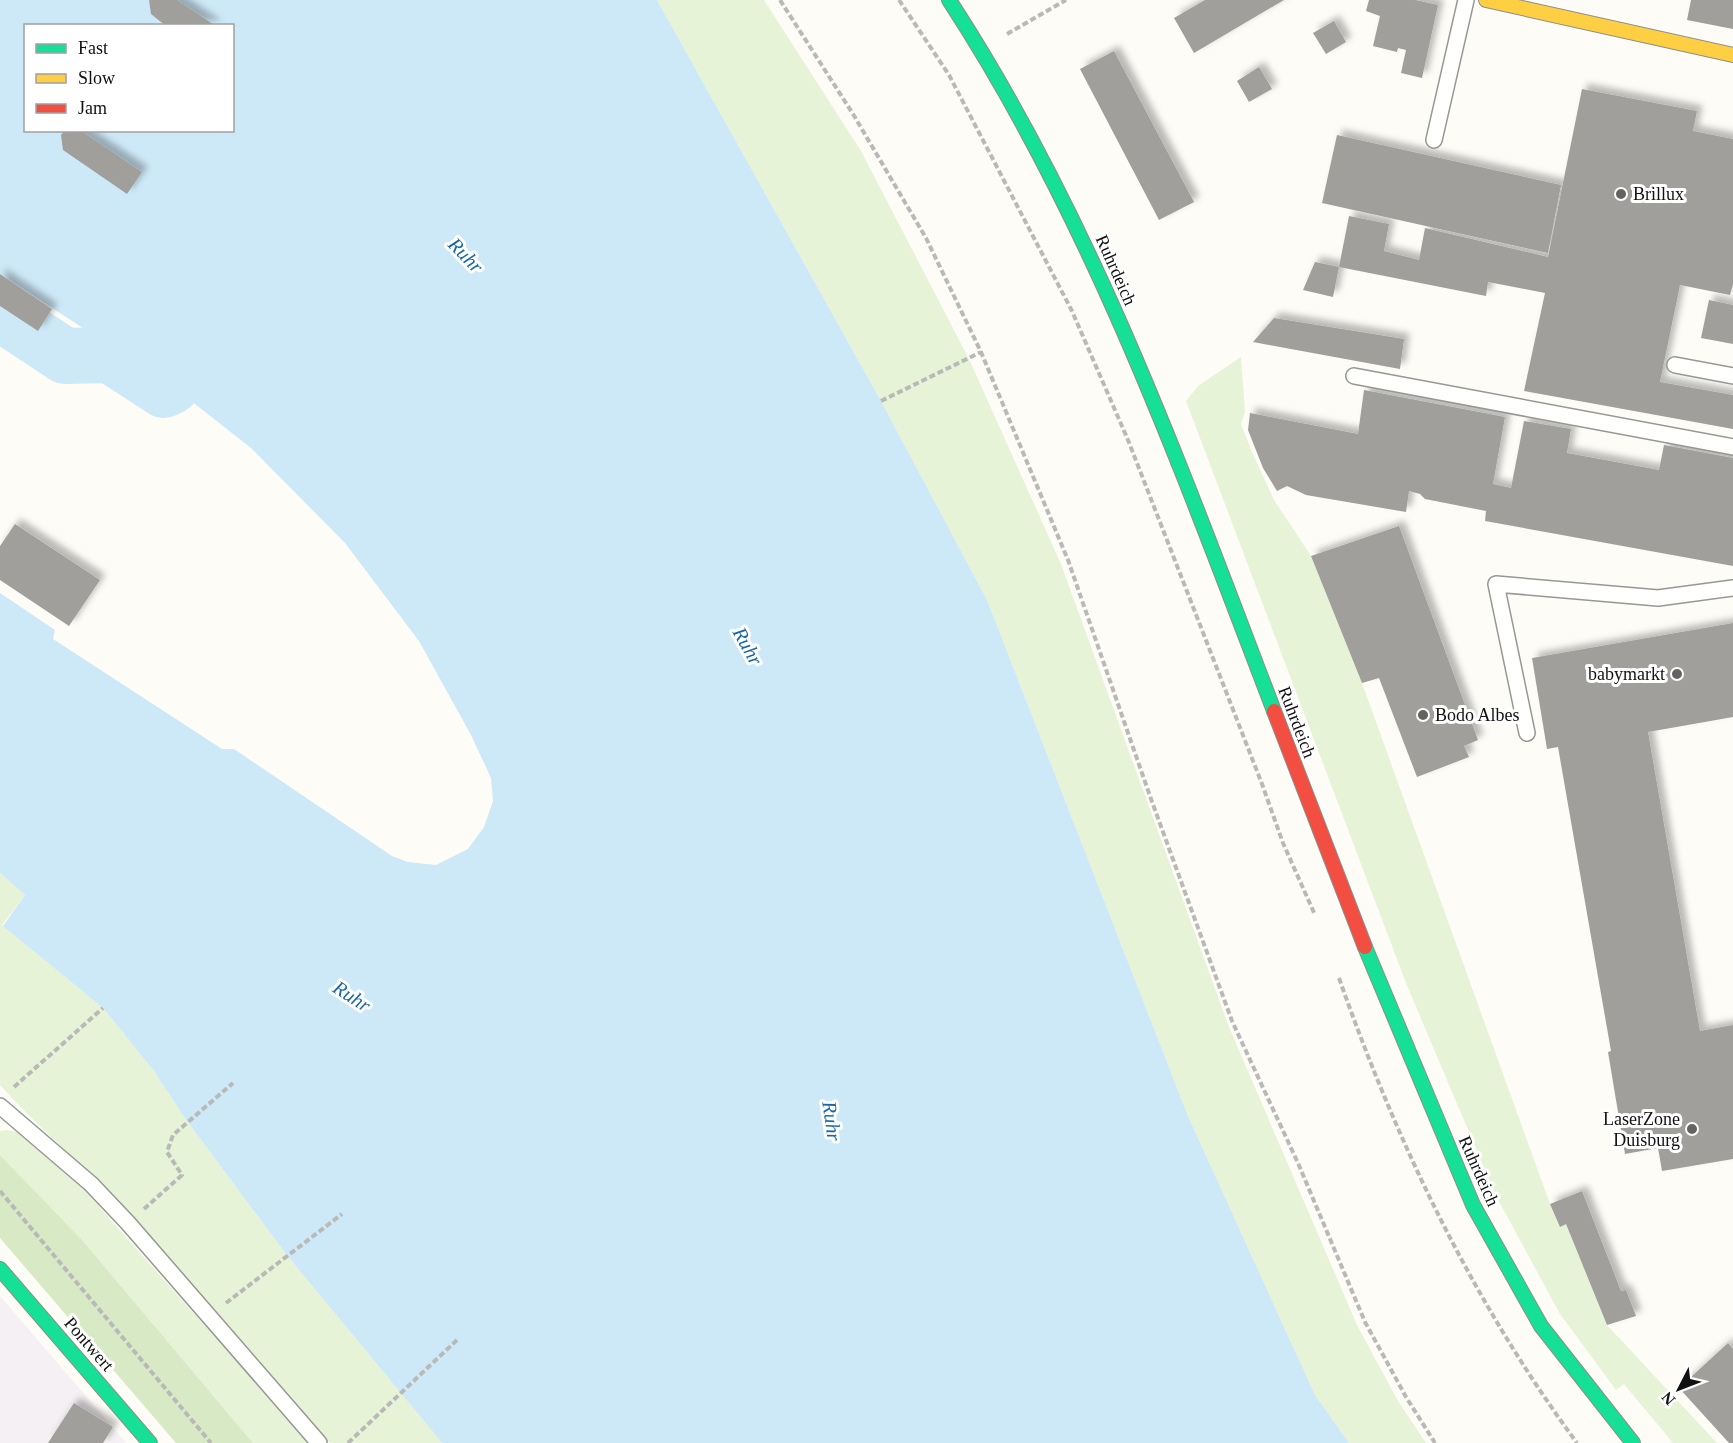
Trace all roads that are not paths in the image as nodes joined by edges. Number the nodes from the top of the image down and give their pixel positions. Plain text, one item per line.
1 (949, 0) edge
2 (1466, 0) edge
3 (1486, 0) edge
4 (1733, 55) edge
5 (1434, 140) dead end
6 (1675, 365) dead end
7 (1354, 376) dead end
8 (1733, 376) edge
9 (1733, 447) edge
10 (1733, 588) edge
11 (1527, 733) dead end
12 (0, 1106) edge
13 (0, 1269) edge
14 (150, 1443) edge
15 (319, 1443) edge
16 (1633, 1443) edge

1 - 16 main road, Ruhrdeich
2 - 5 lane
3 - 4 main road
6 - 8 lane
7 - 9 lane
10 - 11 lane
12 - 15 lane
13 - 14 main road, Pontwert

